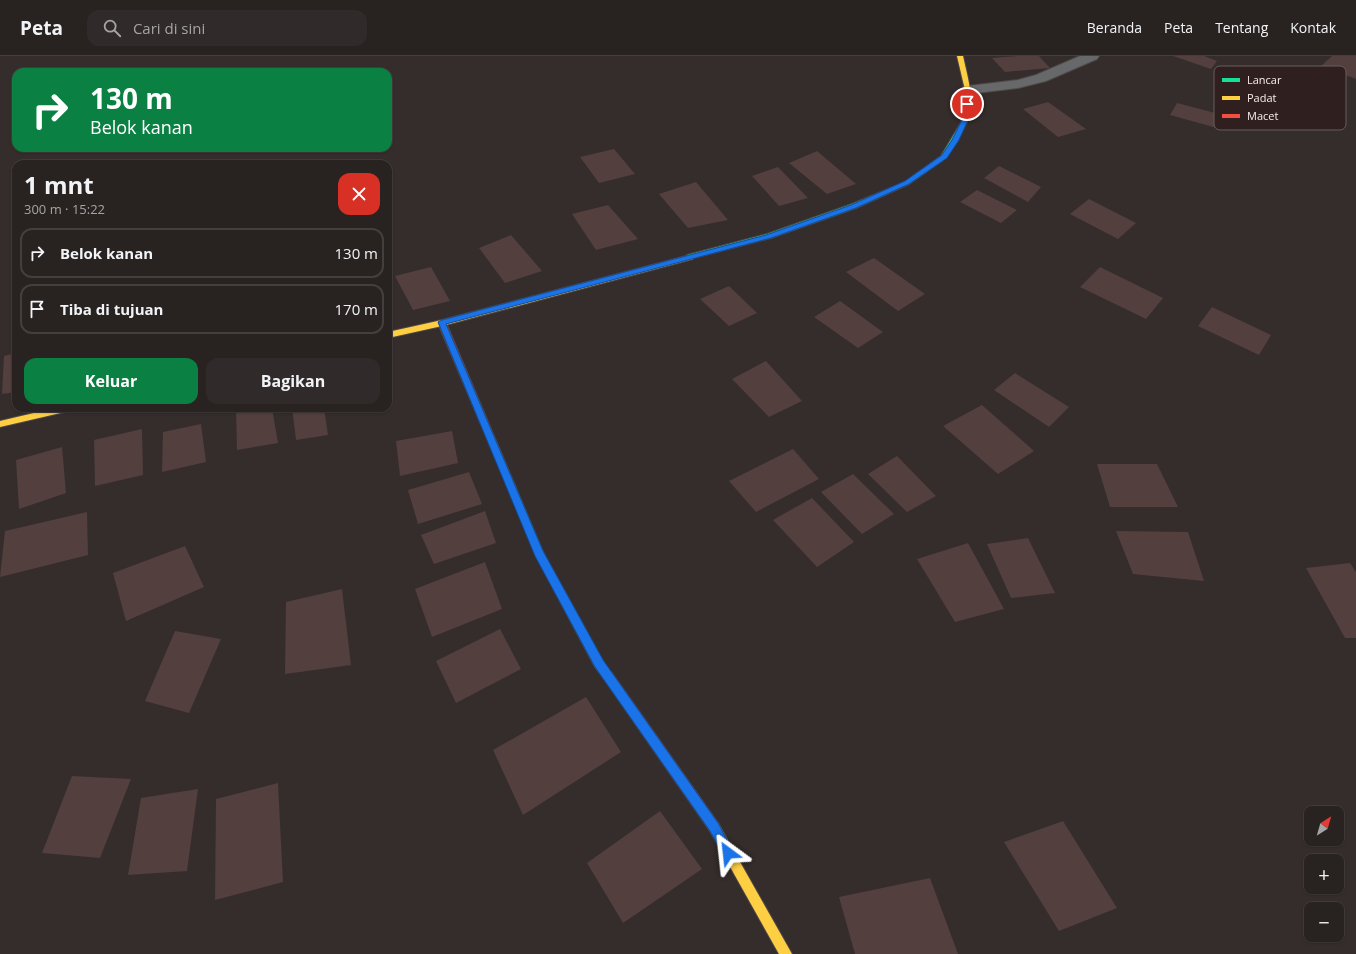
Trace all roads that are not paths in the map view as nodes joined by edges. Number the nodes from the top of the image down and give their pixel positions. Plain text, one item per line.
1 (960, 56) edge
2 (1092, 56) edge
3 (968, 90) junction
4 (442, 322) junction
5 (392, 334) edge
6 (51, 412) edge
7 (0, 424) edge
8 (786, 954) edge

1 - 3 street
2 - 3 street
3 - 4 street
4 - 5 street
4 - 8 street
6 - 7 street

